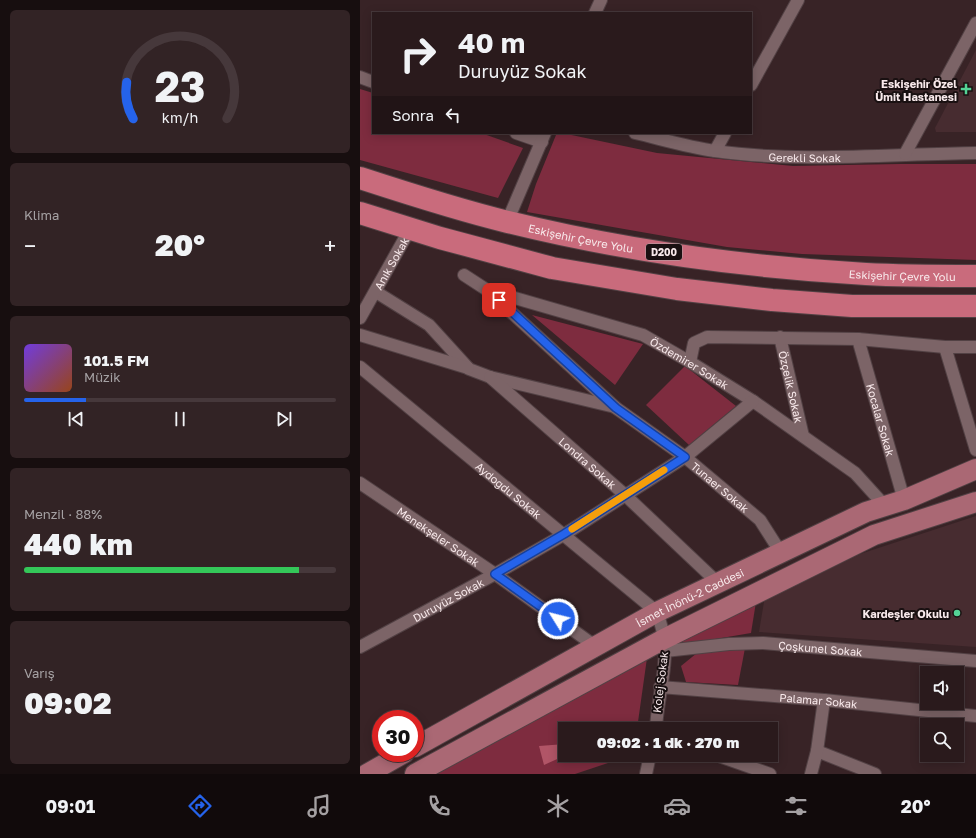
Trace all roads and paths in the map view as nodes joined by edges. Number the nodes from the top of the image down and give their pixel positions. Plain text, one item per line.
1 (601, 0) edge
2 (798, 0) edge
3 (596, 12) edge
4 (976, 22) edge
5 (360, 77) edge
6 (752, 81) edge
7 (372, 82) edge
8 (523, 134) edge
9 (639, 134) edge
10 (724, 134) edge
11 (544, 137) edge
12 (715, 151) junction
13 (976, 153) edge
14 (905, 154) junction
15 (360, 178) edge
16 (360, 212) edge
17 (507, 222) junction
18 (410, 229) junction
19 (464, 275) dead end
20 (976, 276) edge
21 (487, 290) junction
22 (376, 292) junction
23 (976, 306) edge
24 (360, 318) edge
25 (360, 335) edge
26 (780, 337) junction
27 (858, 339) junction
28 (945, 347) junction
29 (976, 347) edge
30 (690, 362) junction
31 (360, 367) edge
32 (469, 369) junction
33 (490, 377) junction
34 (753, 401) junction
35 (616, 408) junction
36 (803, 436) junction
37 (976, 450) edge
38 (685, 457) junction
39 (976, 469) edge
40 (360, 483) edge
41 (624, 494) junction
42 (976, 502) edge
43 (895, 503) junction
44 (564, 534) junction
45 (781, 553) junction
46 (495, 574) junction
47 (718, 583) junction
48 (657, 612) junction
49 (664, 645) junction
50 (595, 646) junction
51 (360, 647) edge
52 (976, 661) edge
53 (660, 687) junction
54 (824, 700) junction
55 (976, 716) edge
56 (656, 722) edge
57 (424, 742) edge
58 (817, 751) junction
59 (388, 762) edge
60 (649, 762) edge
61 (736, 762) edge
62 (367, 774) edge
63 (415, 774) edge
64 (646, 774) edge
65 (770, 774) edge
66 (811, 774) edge
67 (875, 774) edge

1 - 3 street
2 - 6 street
4 - 14 street
5 - 7 street
8 - 11 street
9 - 12 street, Gerekli Sokak
10 - 12 street
11 - 17 street
12 - 14 street, Gerekli Sokak
13 - 14 street, Gerekli Sokak
15 - 17 highway, Eskişehir Çevre Yolu / D200
16 - 18 highway
17 - 20 highway, Eskişehir Çevre Yolu / D200
18 - 22 street, Anık Sokak
18 - 23 highway
19 - 21 street, Özdemirer Sokak
21 - 30 street, Özdemirer Sokak
21 - 35 street, Tunaer Sokak
22 - 24 street, Anık Sokak
22 - 32 street, Londra Sokak
25 - 32 street
26 - 27 street
26 - 30 street
26 - 36 street, Özçelik Sokak
27 - 28 street
27 - 43 street, Kocalar Sokak
28 - 29 street
28 - 37 street
30 - 34 street, Özdemirer Sokak
31 - 44 street, Aydoğdu Sokak
32 - 33 street, Londra Sokak
33 - 35 street, Londra Sokak
33 - 41 street, Londra Sokak
34 - 36 street, Özdemirer Sokak
34 - 38 street, Duruyüz Sokak
35 - 38 street, Tunaer Sokak
36 - 43 street, Özdemirer Sokak
38 - 41 street, Duruyüz Sokak
38 - 45 street, Tunaer Sokak
39 - 43 main road, İsmet İnönü-2 Caddesi
40 - 46 street, Menekşeler Sokak
41 - 44 street, Duruyüz Sokak
41 - 47 street, Londra Sokak
42 - 49 main road
43 - 45 main road, İsmet İnönü-2 Caddesi
44 - 46 street, Duruyüz Sokak
44 - 48 street, Aydoğdu Sokak
45 - 47 main road, İsmet İnönü-2 Caddesi
46 - 50 street, Menekşeler Sokak
46 - 51 street, Duruyüz Sokak
47 - 48 main road, İsmet İnönü-2 Caddesi
48 - 49 street, Kolej Sokak
48 - 50 main road, İsmet İnönü-2 Caddesi
49 - 52 street, Çoşkunel Sokak
49 - 53 street, Kolej Sokak
49 - 63 main road
50 - 57 main road, İsmet İnönü-2 Caddesi
53 - 54 street, Palamar Sokak
53 - 56 street, Kolej Sokak
54 - 55 street, Palamar Sokak
54 - 58 street
58 - 66 street
58 - 67 street
59 - 62 main road
60 - 64 street
61 - 65 street

